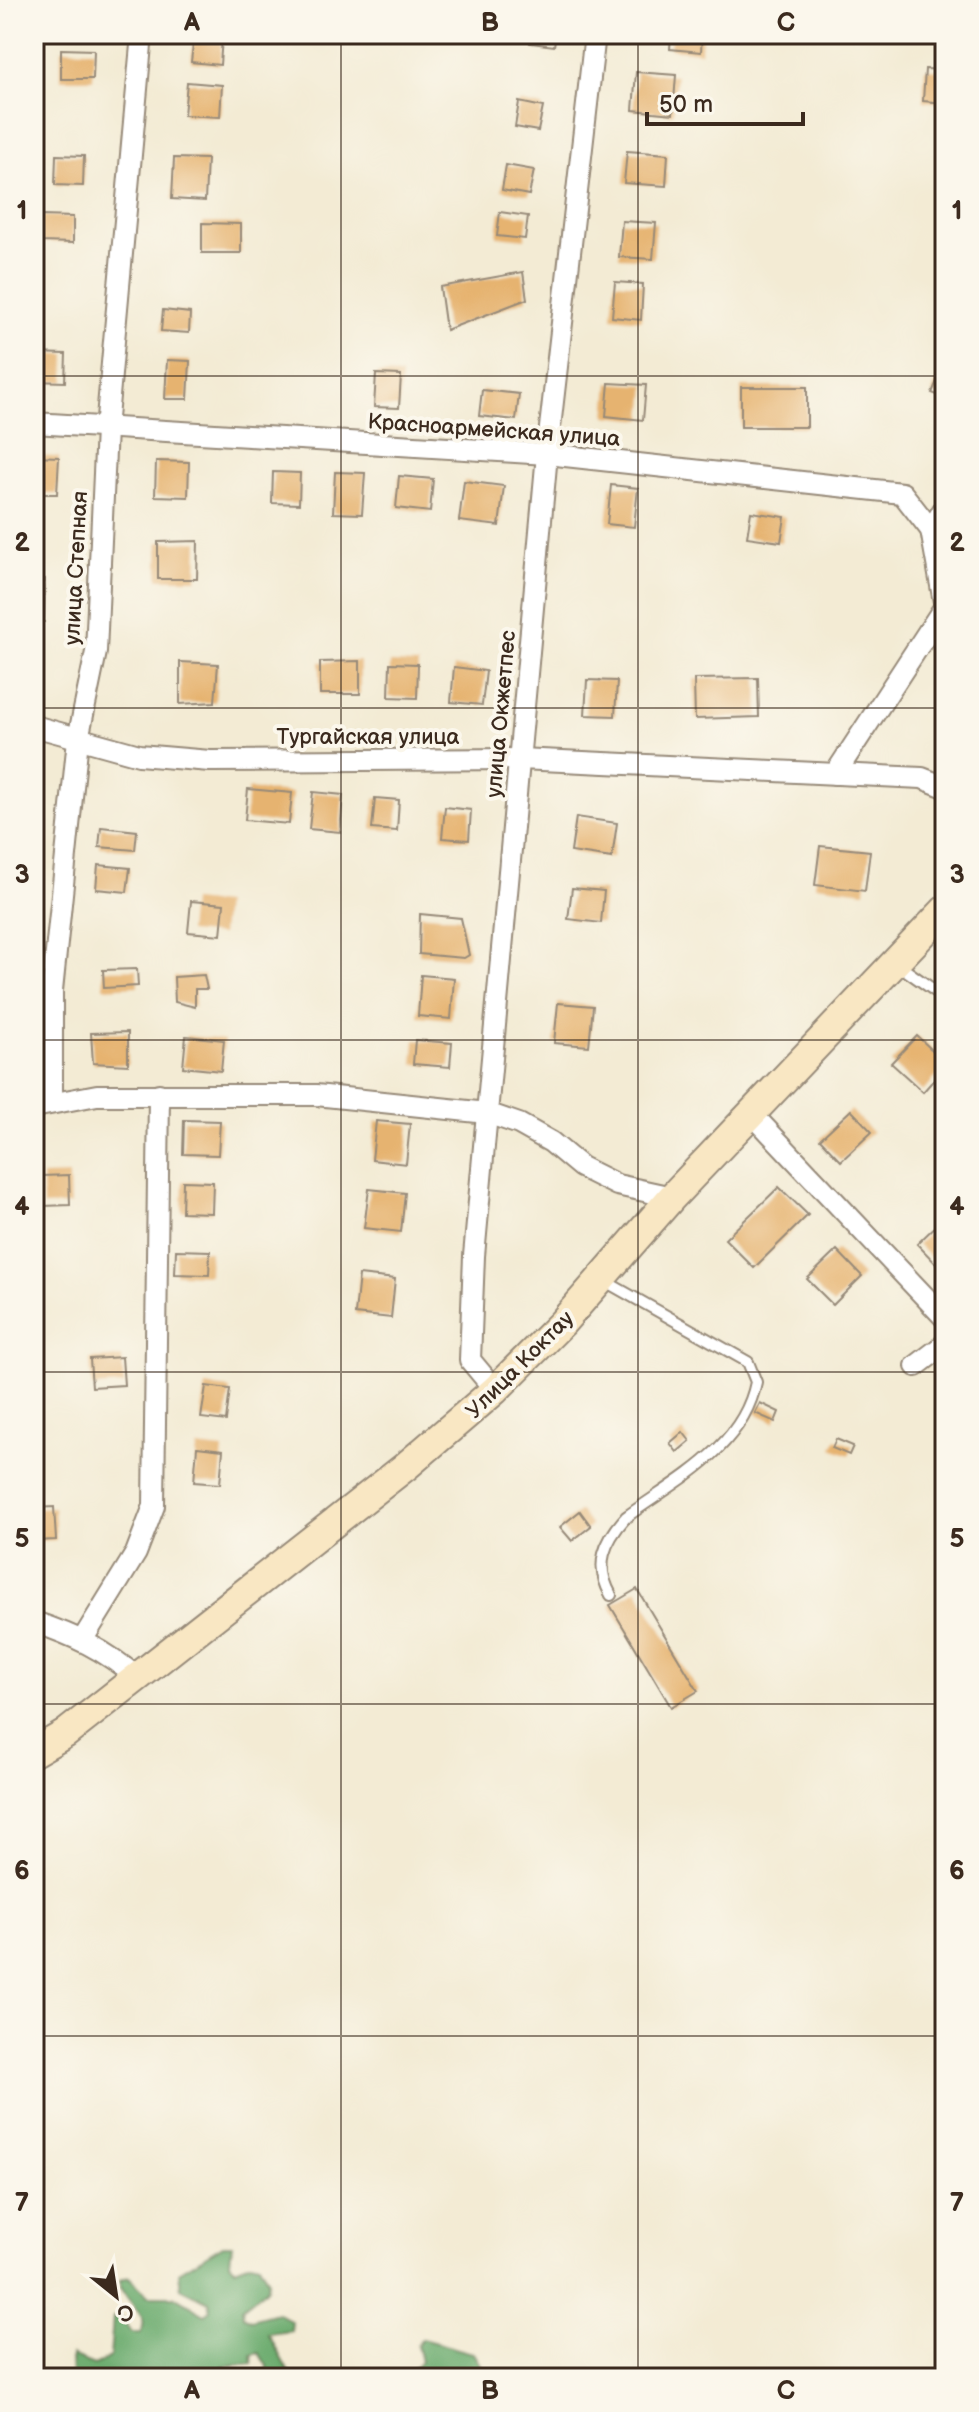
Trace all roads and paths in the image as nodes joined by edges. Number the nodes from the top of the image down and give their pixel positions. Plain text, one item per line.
1 (142, 34) edge
2 (595, 34) edge
3 (34, 423) edge
4 (106, 429) junction
5 (547, 454) junction
6 (945, 507) edge
7 (931, 530) junction
8 (945, 607) edge
9 (34, 726) edge
10 (78, 739) junction
11 (520, 759) junction
12 (835, 774) junction
13 (945, 787) edge
14 (945, 910) edge
15 (895, 963) junction
16 (945, 998) edge
17 (159, 1094) junction
18 (43, 1105) edge
19 (487, 1113) junction
20 (752, 1114) junction
21 (672, 1197) junction
22 (601, 1279) junction
23 (945, 1318) edge
24 (945, 1344) edge
25 (916, 1366) dead end
26 (495, 1390) junction
27 (611, 1595) dead end
28 (34, 1622) edge
29 (83, 1639) junction
30 (136, 1677) junction
31 (34, 1752) edge

1 - 4 street, улица Степная
2 - 5 street, улица Окжетпес
3 - 4 street, Красноармейская улица
4 - 5 street, Красноармейская улица
4 - 10 street, улица Степная
5 - 7 street, Красноармейская улица
5 - 11 street, улица Окжетпес
6 - 7 street
7 - 8 street
8 - 12 street
9 - 10 street, Тургайская улица
10 - 11 street, Тургайская улица
10 - 18 street, улица Степная
11 - 12 street, Тургайская улица
11 - 19 street, улица Окжетпес
12 - 13 street, Тургайская улица
14 - 15 street, Улица Коктау
15 - 16 lane
15 - 20 street, Улица Коктау
17 - 18 street
17 - 19 street
17 - 29 street
19 - 21 street
19 - 26 street, улица Окжетпес
20 - 21 street, Улица Коктау
20 - 23 street
21 - 22 street, Улица Коктау
22 - 26 street, Улица Коктау
22 - 27 lane
24 - 25 street
26 - 30 street, Улица Коктау
28 - 29 street
29 - 30 street
30 - 31 street, Улица Коктау

